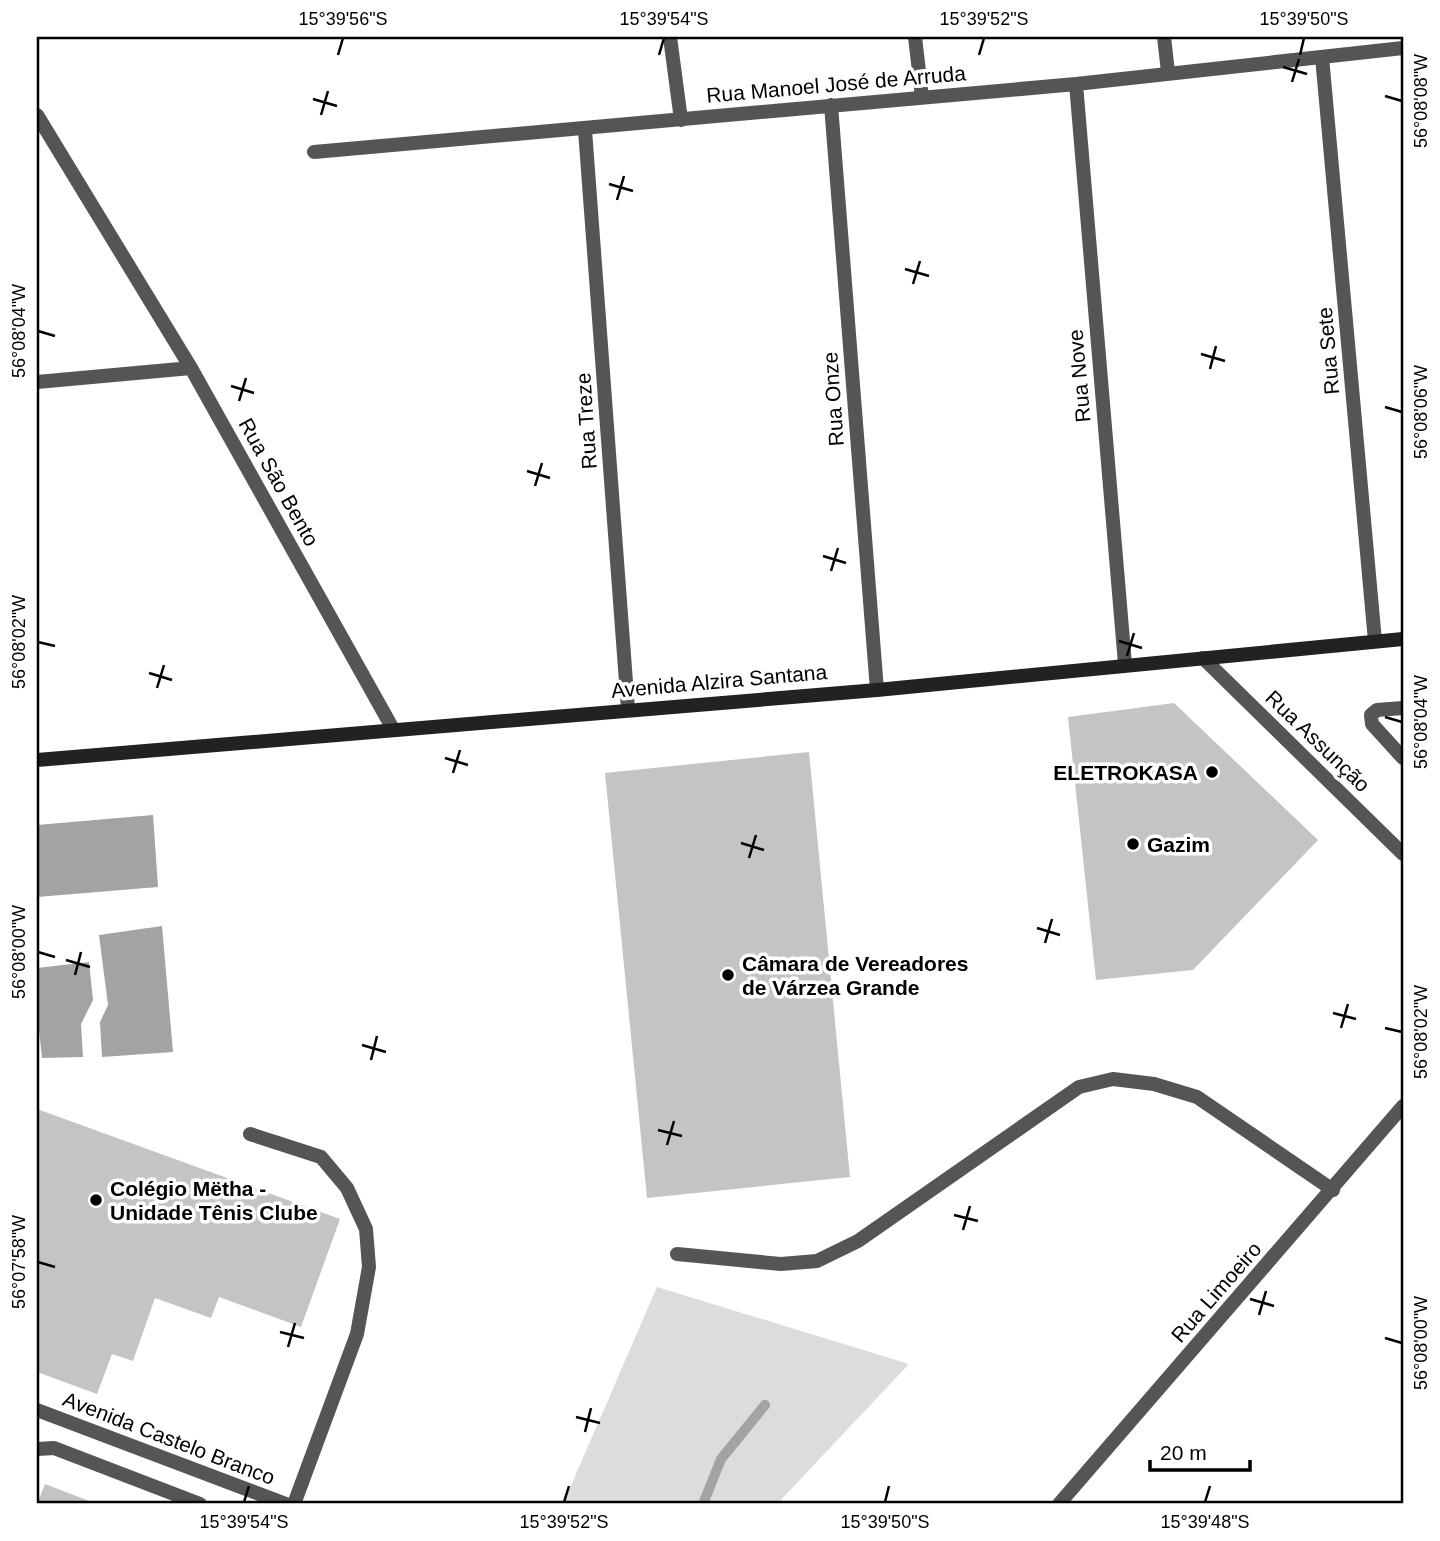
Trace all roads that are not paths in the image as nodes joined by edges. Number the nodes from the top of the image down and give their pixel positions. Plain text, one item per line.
1 (670, 37) edge
2 (915, 37) edge
3 (1164, 37) edge
4 (1403, 48) edge
5 (1322, 57) junction
6 (1168, 72) junction
7 (1076, 84) junction
8 (922, 97) junction
9 (831, 106) junction
10 (37, 115) edge
11 (681, 120) junction
12 (585, 130) junction
13 (314, 152) dead end
14 (191, 368) junction
15 (37, 382) edge
16 (1403, 639) edge
17 (1376, 641) junction
18 (1203, 658) junction
19 (1125, 664) junction
20 (877, 690) junction
21 (1403, 708) edge
22 (628, 709) junction
23 (393, 729) junction
24 (1403, 758) edge
25 (37, 760) edge
26 (1403, 854) edge
27 (1403, 1105) edge
28 (250, 1134) dead end
29 (1333, 1190) junction
30 (677, 1254) dead end
31 (37, 1410) edge
32 (37, 1450) edge
33 (200, 1504) edge
34 (286, 1504) edge
35 (294, 1504) edge
36 (1059, 1504) edge

1 - 11 street
2 - 8 street
3 - 6 street
4 - 5 street, Rua Manoel José de Arruda
5 - 6 street, Rua Manoel José de Arruda
5 - 17 street, Rua Sete
6 - 7 street, Rua Manoel José de Arruda
7 - 8 street, Rua Manoel José de Arruda
7 - 19 street, Rua Nove
8 - 9 street, Rua Manoel José de Arruda
9 - 11 street, Rua Manoel José de Arruda
9 - 20 street, Rua Onze
10 - 14 street, Rua São Bento
11 - 12 street, Rua Manoel José de Arruda
12 - 13 street, Rua Manoel José de Arruda
12 - 22 street, Rua Treze
14 - 15 street
14 - 23 street, Rua São Bento
16 - 17 main road, Avenida Alzira Santana
17 - 18 main road, Avenida Alzira Santana
18 - 19 main road, Avenida Alzira Santana
18 - 26 street, Rua Assunção
19 - 20 main road, Avenida Alzira Santana
20 - 22 main road, Avenida Alzira Santana
21 - 24 street
22 - 23 main road, Avenida Alzira Santana
23 - 25 main road, Avenida Alzira Santana
27 - 29 street, Rua Limoeiro
28 - 35 street
29 - 30 street
29 - 36 street, Rua Limoeiro
31 - 34 street, Avenida Castelo Branco
32 - 33 street

